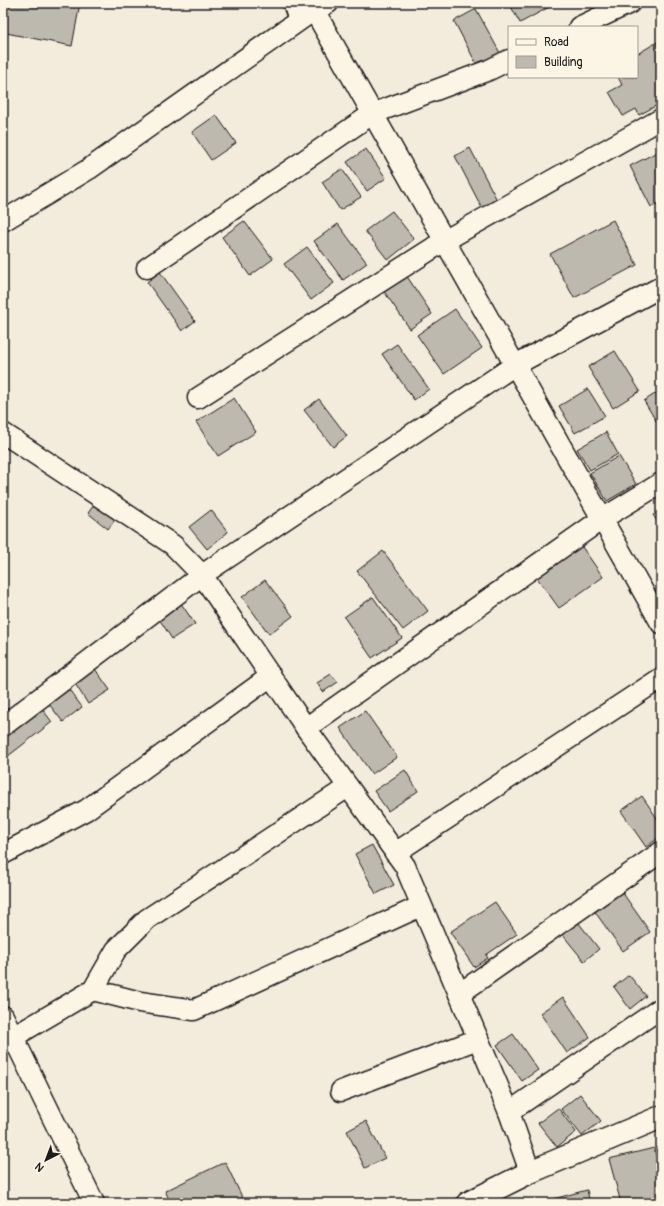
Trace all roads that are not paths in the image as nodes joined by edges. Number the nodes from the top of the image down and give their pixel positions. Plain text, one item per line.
1 (630, 3) edge
2 (308, 9) edge
3 (581, 26) edge
4 (508, 60) edge
5 (372, 114) junction
6 (661, 119) edge
7 (3, 221) edge
8 (444, 241) junction
9 (147, 268) dead end
10 (661, 287) edge
11 (515, 365) junction
12 (198, 398) dead end
13 (3, 433) edge
14 (661, 483) edge
15 (602, 519) junction
16 (202, 575) junction
17 (661, 623) edge
18 (271, 676) junction
19 (661, 678) edge
20 (3, 726) edge
21 (306, 728) junction
22 (348, 787) junction
23 (661, 852) edge
24 (395, 853) junction
25 (3, 854) edge
26 (421, 906) junction
27 (93, 990) junction
28 (459, 994) junction
29 (661, 1008) edge
30 (3, 1016) edge
31 (478, 1039) junction
32 (8, 1040) edge
33 (341, 1092) dead end
34 (509, 1112) junction
35 (661, 1117) edge
36 (530, 1172) junction
37 (94, 1203) edge
38 (468, 1203) edge

1 - 3 street
2 - 5 street
2 - 7 street
4 - 5 street
5 - 8 street
5 - 9 street
6 - 8 street
8 - 11 street
8 - 12 street
10 - 11 street
11 - 15 street
11 - 16 street
13 - 16 street
14 - 15 street
15 - 17 street
15 - 21 street
16 - 18 street
16 - 20 street
18 - 21 street
18 - 25 street
19 - 24 street
21 - 22 street
22 - 24 street
22 - 27 street
23 - 28 street
24 - 26 street
26 - 27 street
26 - 28 street
27 - 32 street
28 - 31 street
29 - 34 street
30 - 32 street
31 - 33 street
31 - 34 street
32 - 37 street
34 - 36 street
35 - 36 street
36 - 38 street

